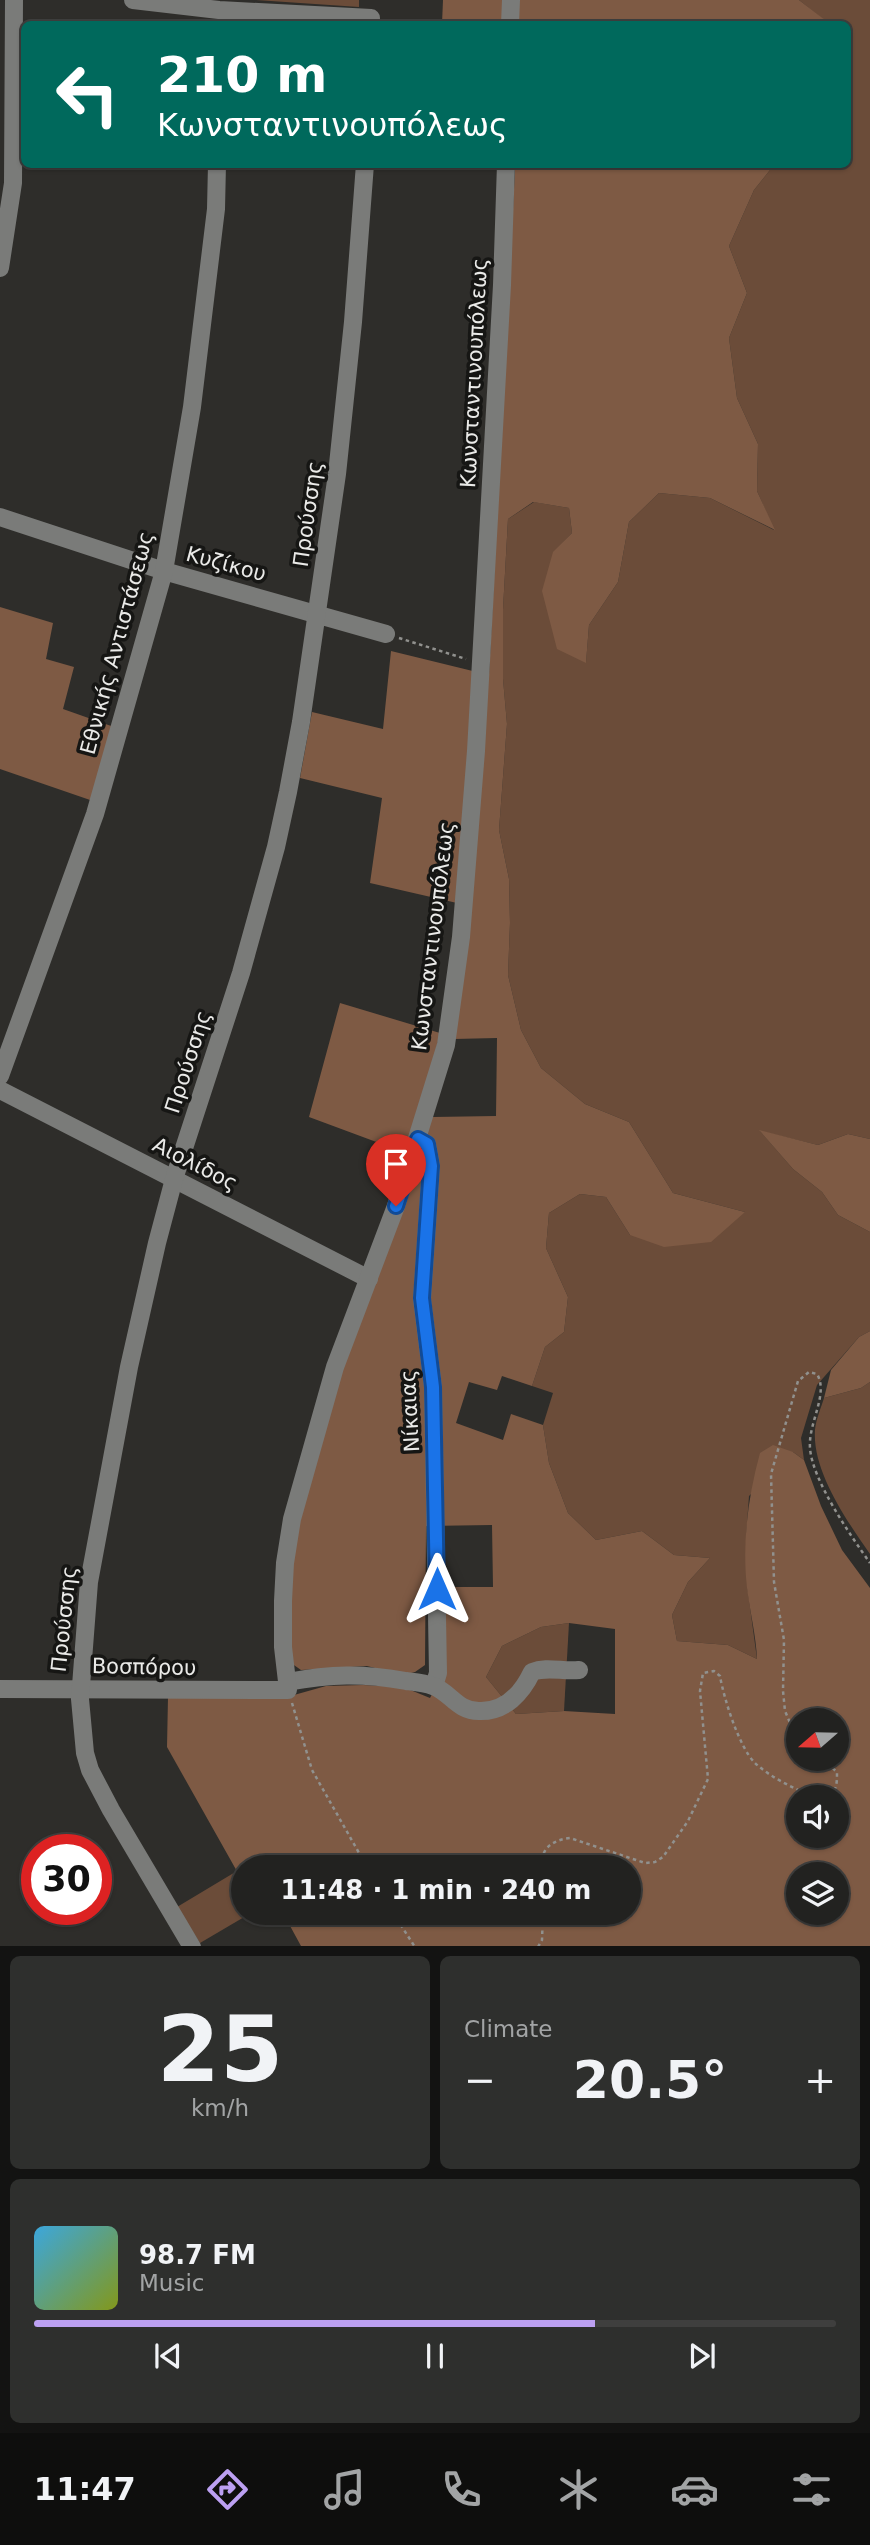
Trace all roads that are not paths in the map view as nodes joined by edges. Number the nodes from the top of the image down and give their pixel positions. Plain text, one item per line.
1 (13, 0) edge
2 (134, 0) edge
3 (511, 0) edge
4 (219, 11) edge
5 (371, 14) edge
6 (510, 21) edge
7 (217, 168) edge
8 (365, 168) edge
9 (506, 168) edge
10 (0, 268) edge
11 (0, 517) edge
12 (164, 571) junction
13 (317, 613) junction
14 (386, 634) road end
15 (0, 1076) edge
16 (0, 1090) edge
17 (418, 1139) junction
18 (174, 1179) junction
19 (369, 1279) junction
20 (579, 1670) dead end
21 (288, 1686) junction
22 (434, 1686) junction
23 (0, 1689) edge
24 (80, 1689) junction
25 (191, 1946) edge

1 - 10 street
2 - 4 street
3 - 6 street
4 - 5 street
7 - 12 street, Εθνικής Αντιστάσεως
8 - 13 street, Προύσσης
9 - 17 street, Κωνσταντινουπόλεως
11 - 12 street, Κυζίκου
12 - 13 street, Κυζίκου
12 - 15 street, Εθνικής Αντιστάσεως
13 - 14 street, Κυζίκου
13 - 18 street, Προύσσης
16 - 18 street, Αιολίδος
17 - 19 street, Κωνσταντινουπόλεως
17 - 22 street, Νίκαιας
18 - 19 street, Αιολίδος
18 - 24 street, Προύσσης
19 - 21 street, Κωνσταντινουπόλεως
20 - 22 street
21 - 22 street, Βοσπόρου
21 - 24 street, Βοσπόρου
23 - 24 street, Βοσπόρου
24 - 25 street, Προύσσης

